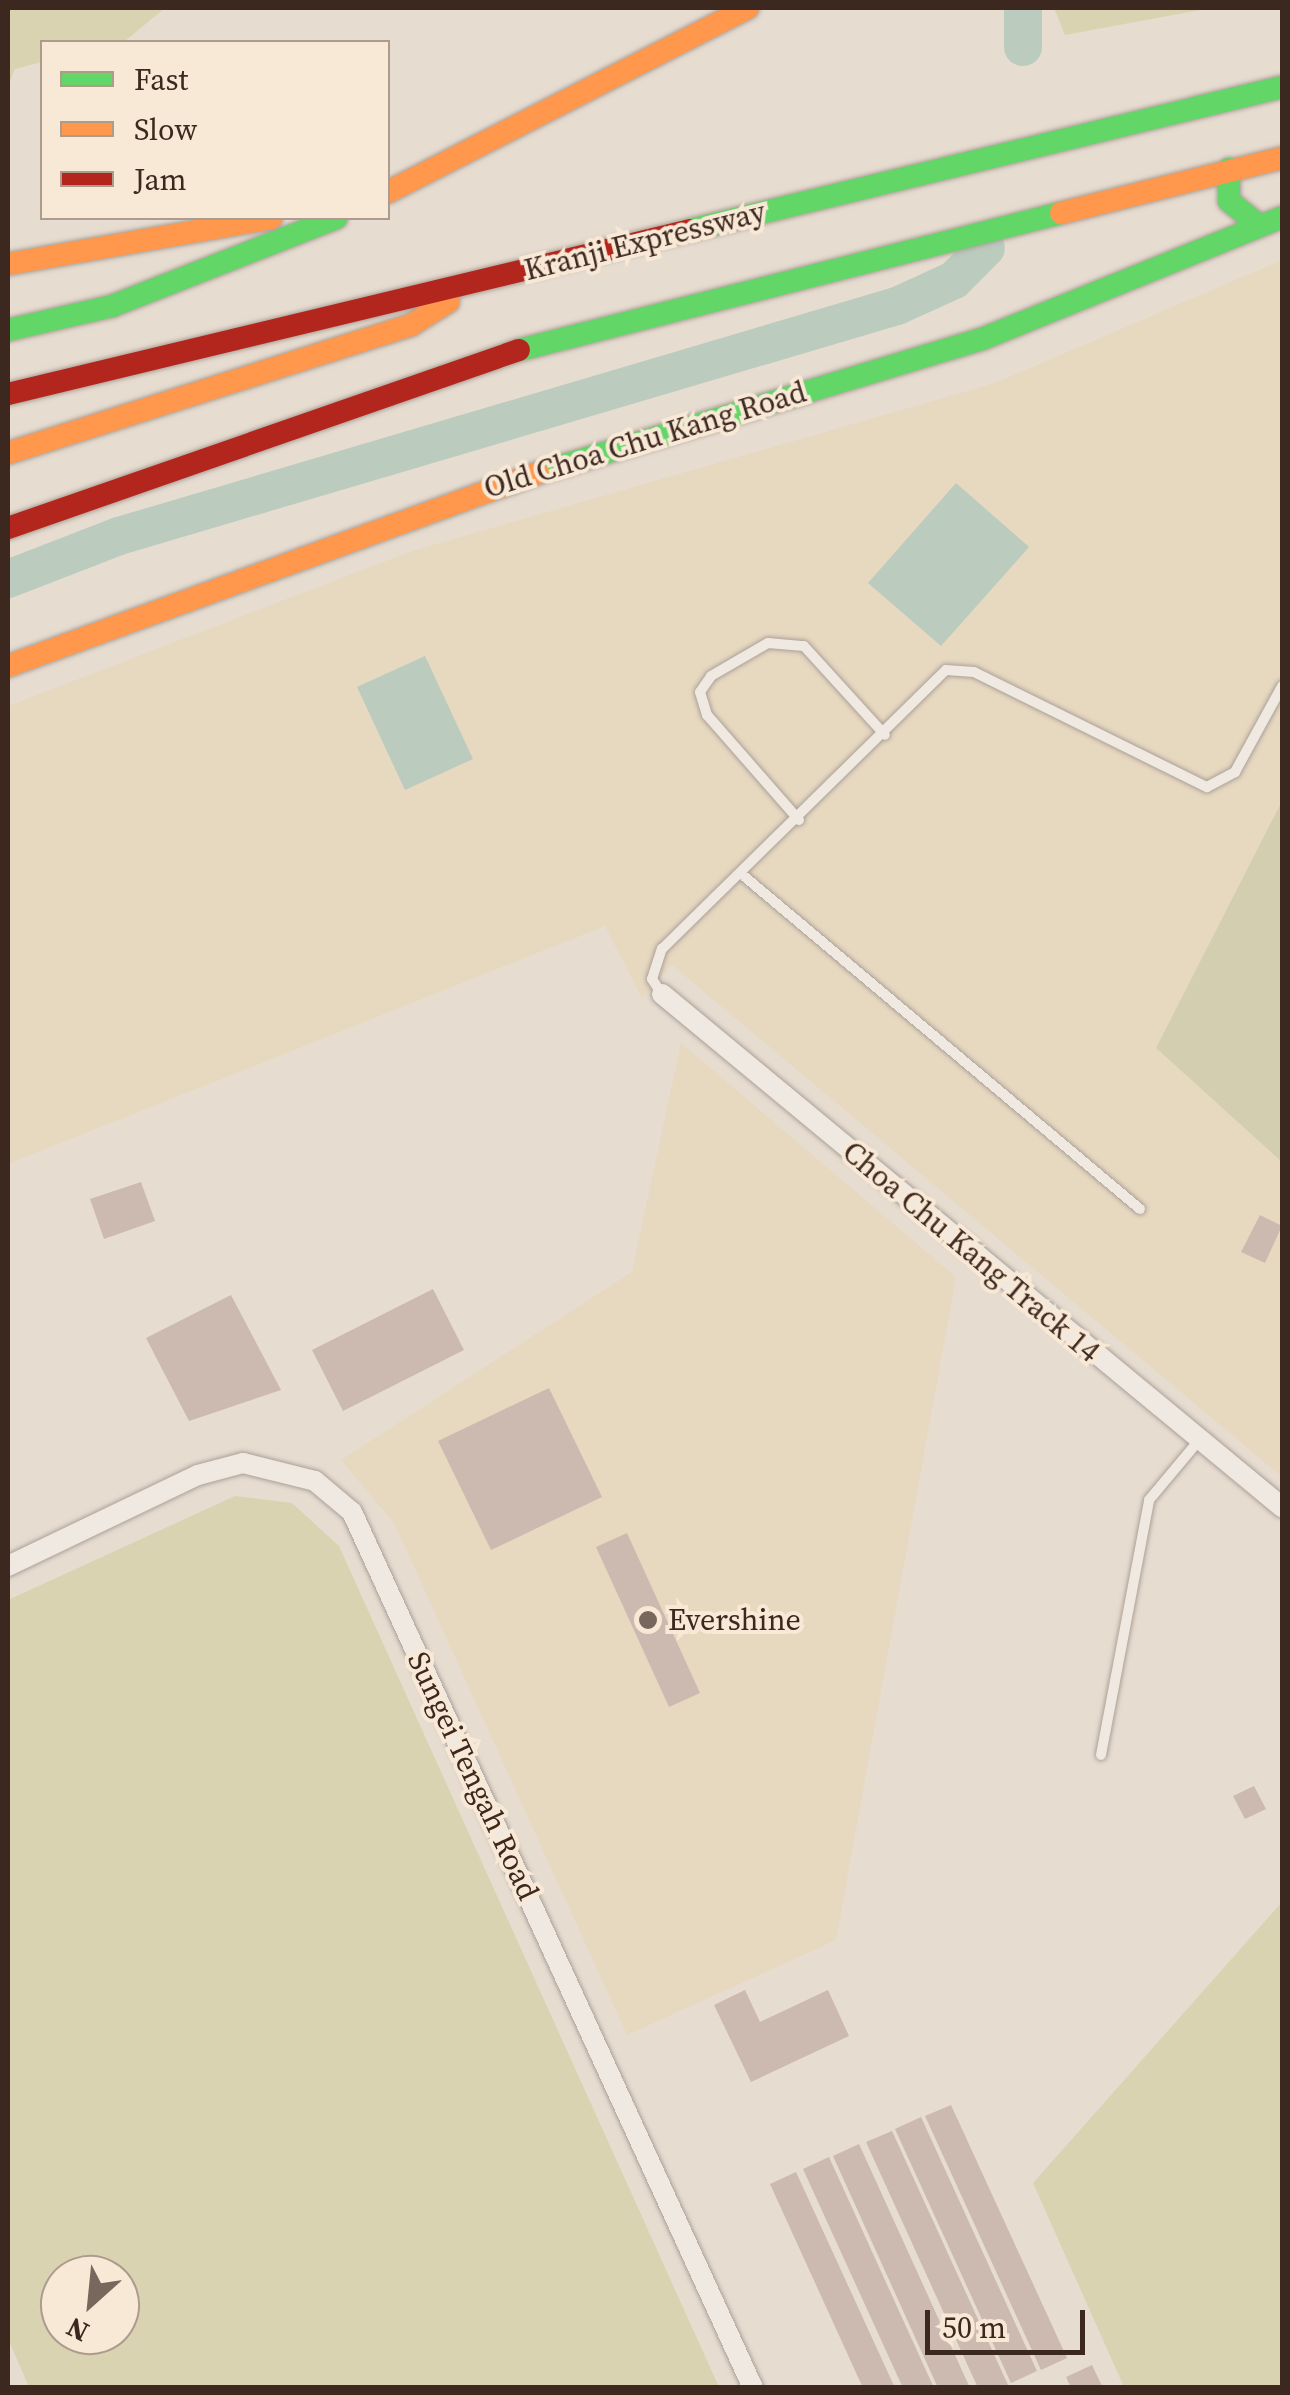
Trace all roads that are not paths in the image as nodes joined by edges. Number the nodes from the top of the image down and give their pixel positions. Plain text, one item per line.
1 (748, 8) edge
2 (1282, 87) edge
3 (1282, 158) edge
4 (1229, 169) junction
5 (390, 191) edge
6 (1282, 217) edge
7 (260, 220) edge
8 (331, 220) edge
9 (1257, 224) junction
10 (8, 264) edge
11 (469, 284) junction
12 (8, 330) edge
13 (8, 394) edge
14 (8, 453) edge
15 (8, 528) edge
16 (8, 666) edge
17 (1282, 686) edge
18 (885, 735) junction
19 (799, 820) junction
20 (745, 877) junction
21 (662, 994) joint
22 (1140, 1209) dead end
23 (1196, 1444) junction
24 (1282, 1507) edge
25 (8, 1566) edge
26 (1101, 1755) dead end
27 (753, 2388) edge

1 - 5 main road
2 - 11 main road, Kranji Expressway
3 - 4 main road
4 - 9 main road
4 - 15 main road
6 - 9 main road, Old Choa Chu Kang Road
7 - 10 main road
8 - 12 main road
9 - 16 main road, Old Choa Chu Kang Road
11 - 13 main road, Kranji Expressway
11 - 14 main road
17 - 18 lane
18 - 19 lane
18 - 19 lane
19 - 20 lane
20 - 21 lane
20 - 22 lane
21 - 23 street, Choa Chu Kang Track 14
23 - 24 street, Choa Chu Kang Track 14
23 - 26 lane
25 - 27 street, Sungei Tengah Road

